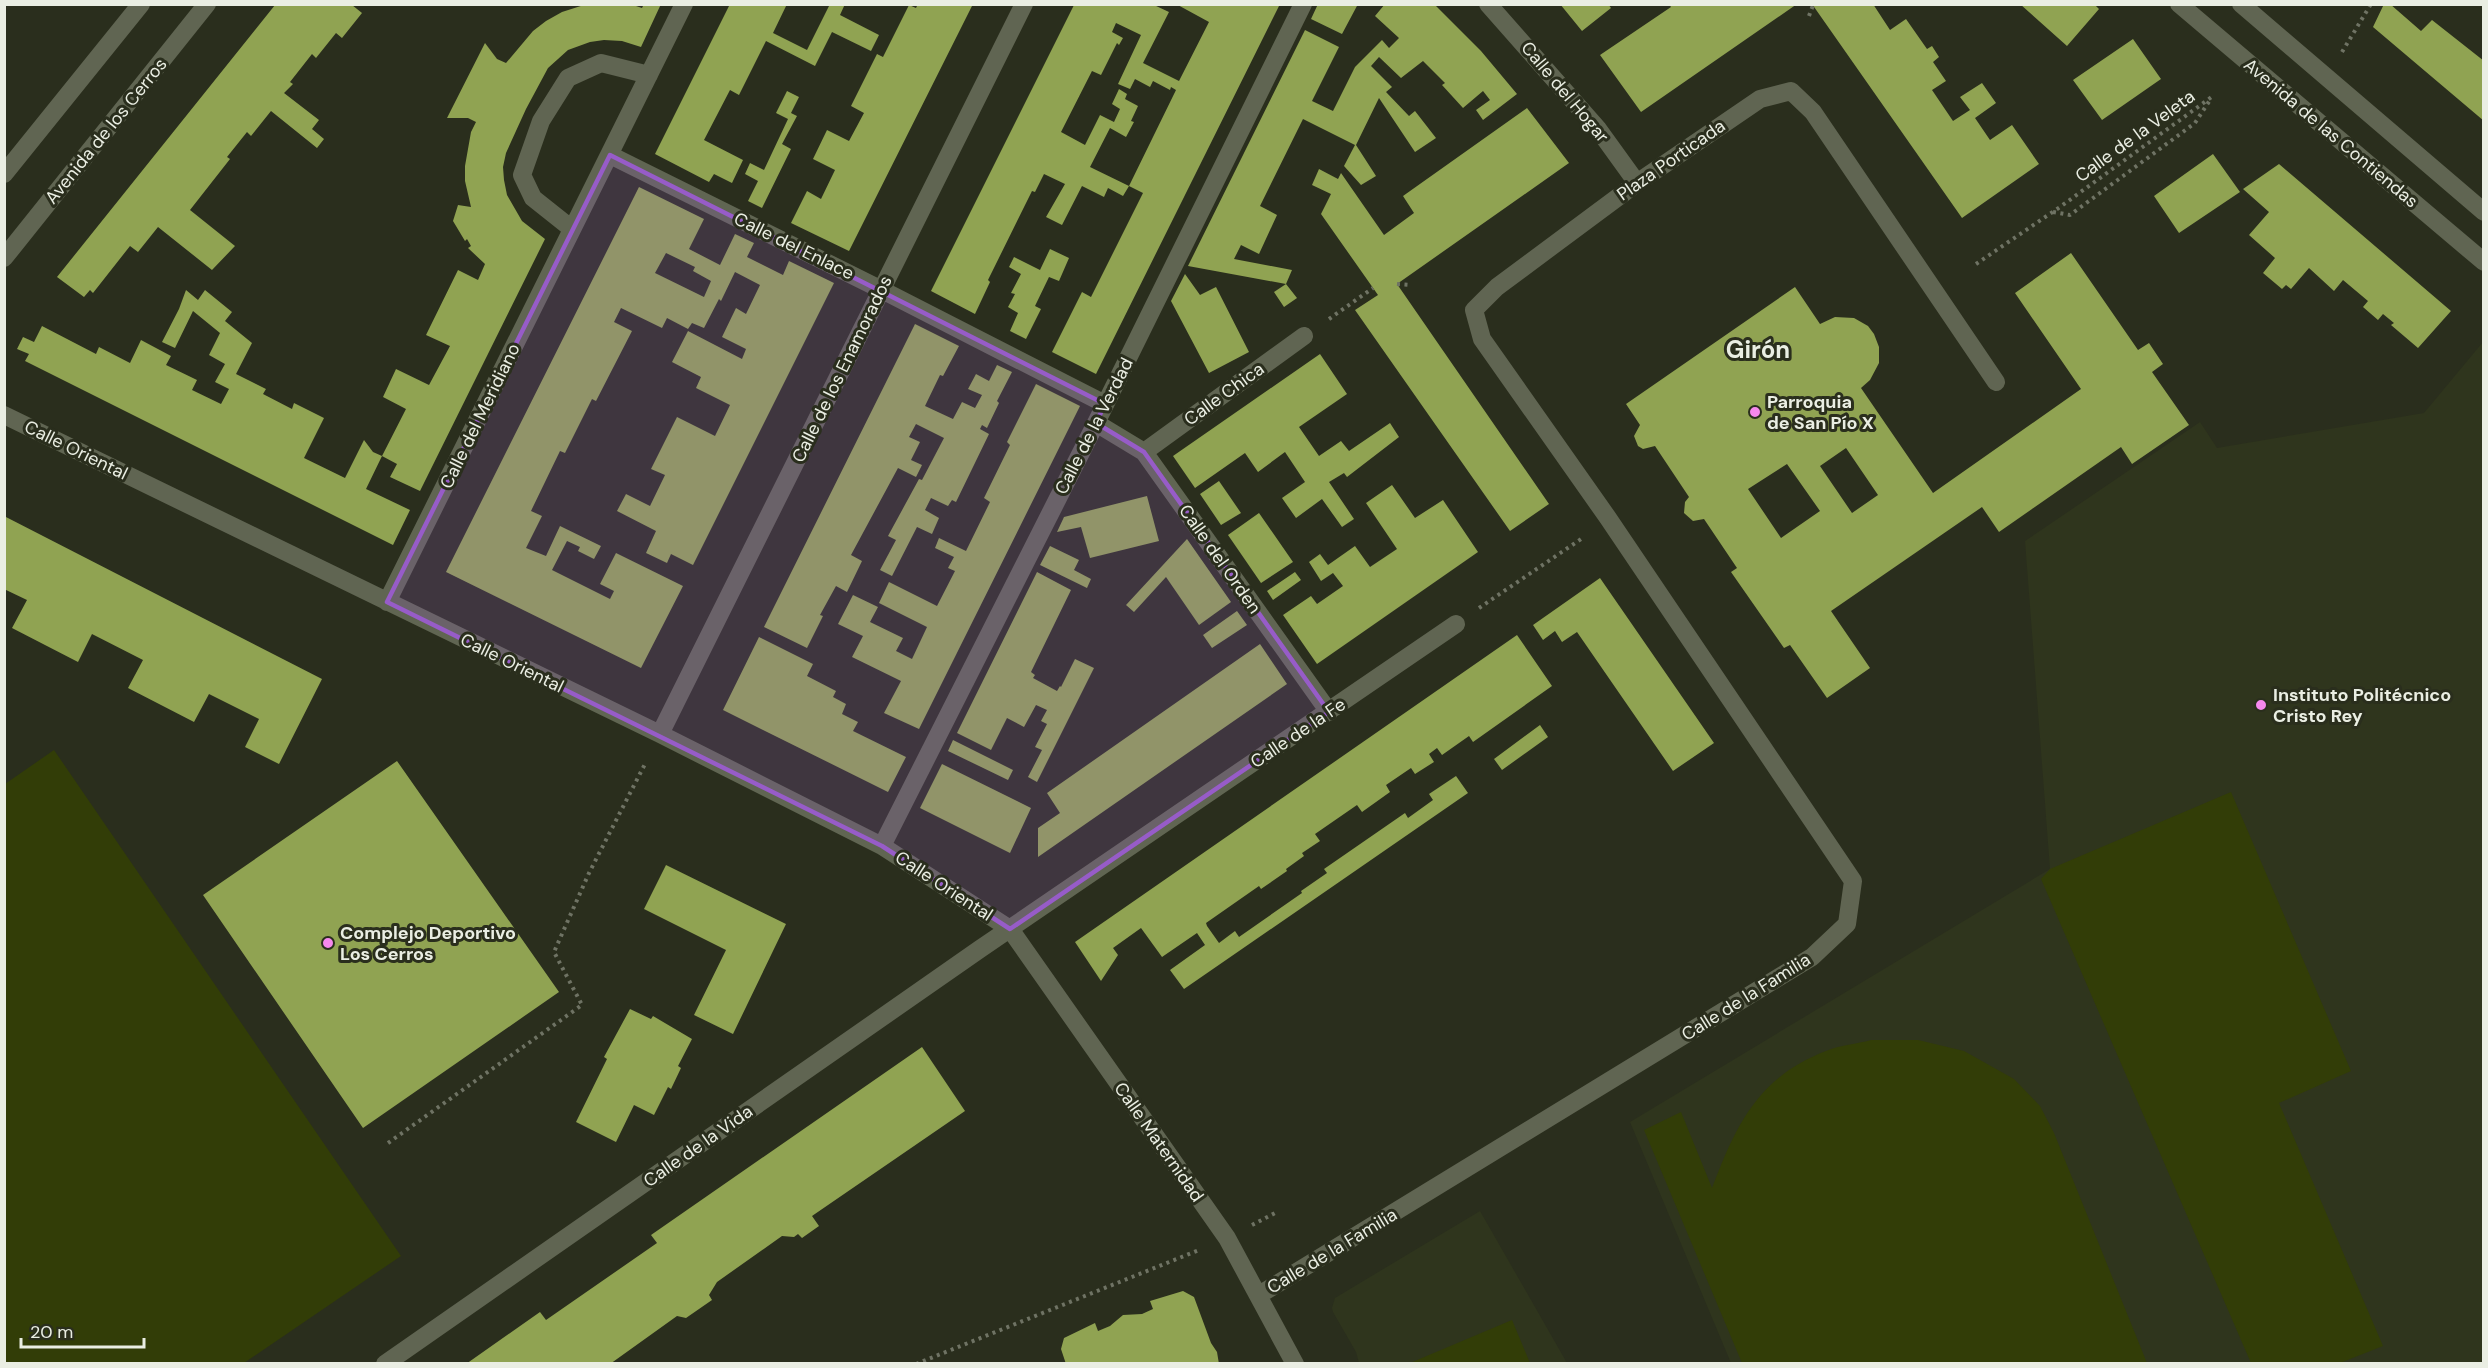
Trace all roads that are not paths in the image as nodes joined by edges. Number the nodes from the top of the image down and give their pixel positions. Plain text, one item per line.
1 (141, 4) edge
2 (207, 4) edge
3 (684, 4) edge
4 (1024, 4) edge
5 (1303, 4) edge
6 (1488, 4) edge
7 (2179, 4) edge
8 (2241, 4) edge
9 (649, 75) junction
10 (610, 155) junction
11 (4, 174) edge
12 (1636, 183) junction
13 (2484, 212) edge
14 (572, 229) junction
15 (4, 258) edge
16 (2484, 262) edge
17 (882, 290) junction
18 (1304, 336) road end
19 (1996, 382) dead end
20 (1105, 404) junction
21 (4, 415) edge
22 (1096, 423) junction
23 (1144, 452) junction
24 (1608, 518) joint
25 (387, 602) junction
26 (1456, 624) road end
27 (1329, 712) junction
28 (660, 734) junction
29 (882, 846) junction
30 (1010, 928) junction
31 (1259, 1295) junction
32 (385, 1364) edge
33 (1295, 1364) edge

1 - 11 street
2 - 15 street, Avenida de los Cerros
3 - 9 street, Calle del Meridiano
4 - 17 street, Calle de los Enamorados
5 - 20 street, Calle de la Verdad
6 - 12 street, Calle del Hogar
7 - 16 street, Avenida de las Contiendas
8 - 13 street, Avenida de las Contiendas
9 - 10 street, Calle del Meridiano
9 - 14 street
10 - 14 street, Calle del Meridiano
10 - 17 street, Calle del Enlace
12 - 19 street, Plaza Porticada
12 - 24 street, Plaza Porticada
14 - 25 street, Calle del Meridiano
17 - 20 street, Calle del Enlace
17 - 28 street, Calle de los Enamorados
18 - 23 street, Calle Chica
20 - 22 street, Calle de la Verdad
21 - 25 street, Calle Oriental
22 - 23 street, Calle del Orden
22 - 29 street, Calle de la Verdad
23 - 27 street, Calle del Orden
24 - 31 street, Calle de la Familia
25 - 28 street, Calle Oriental
26 - 27 street, Calle de la Fe
27 - 30 street, Calle de la Fe
28 - 29 street, Calle Oriental
29 - 30 street, Calle Oriental
30 - 31 street, Calle Maternidad
30 - 32 street, Calle de la Vida
31 - 33 street, Calle Maternidad

